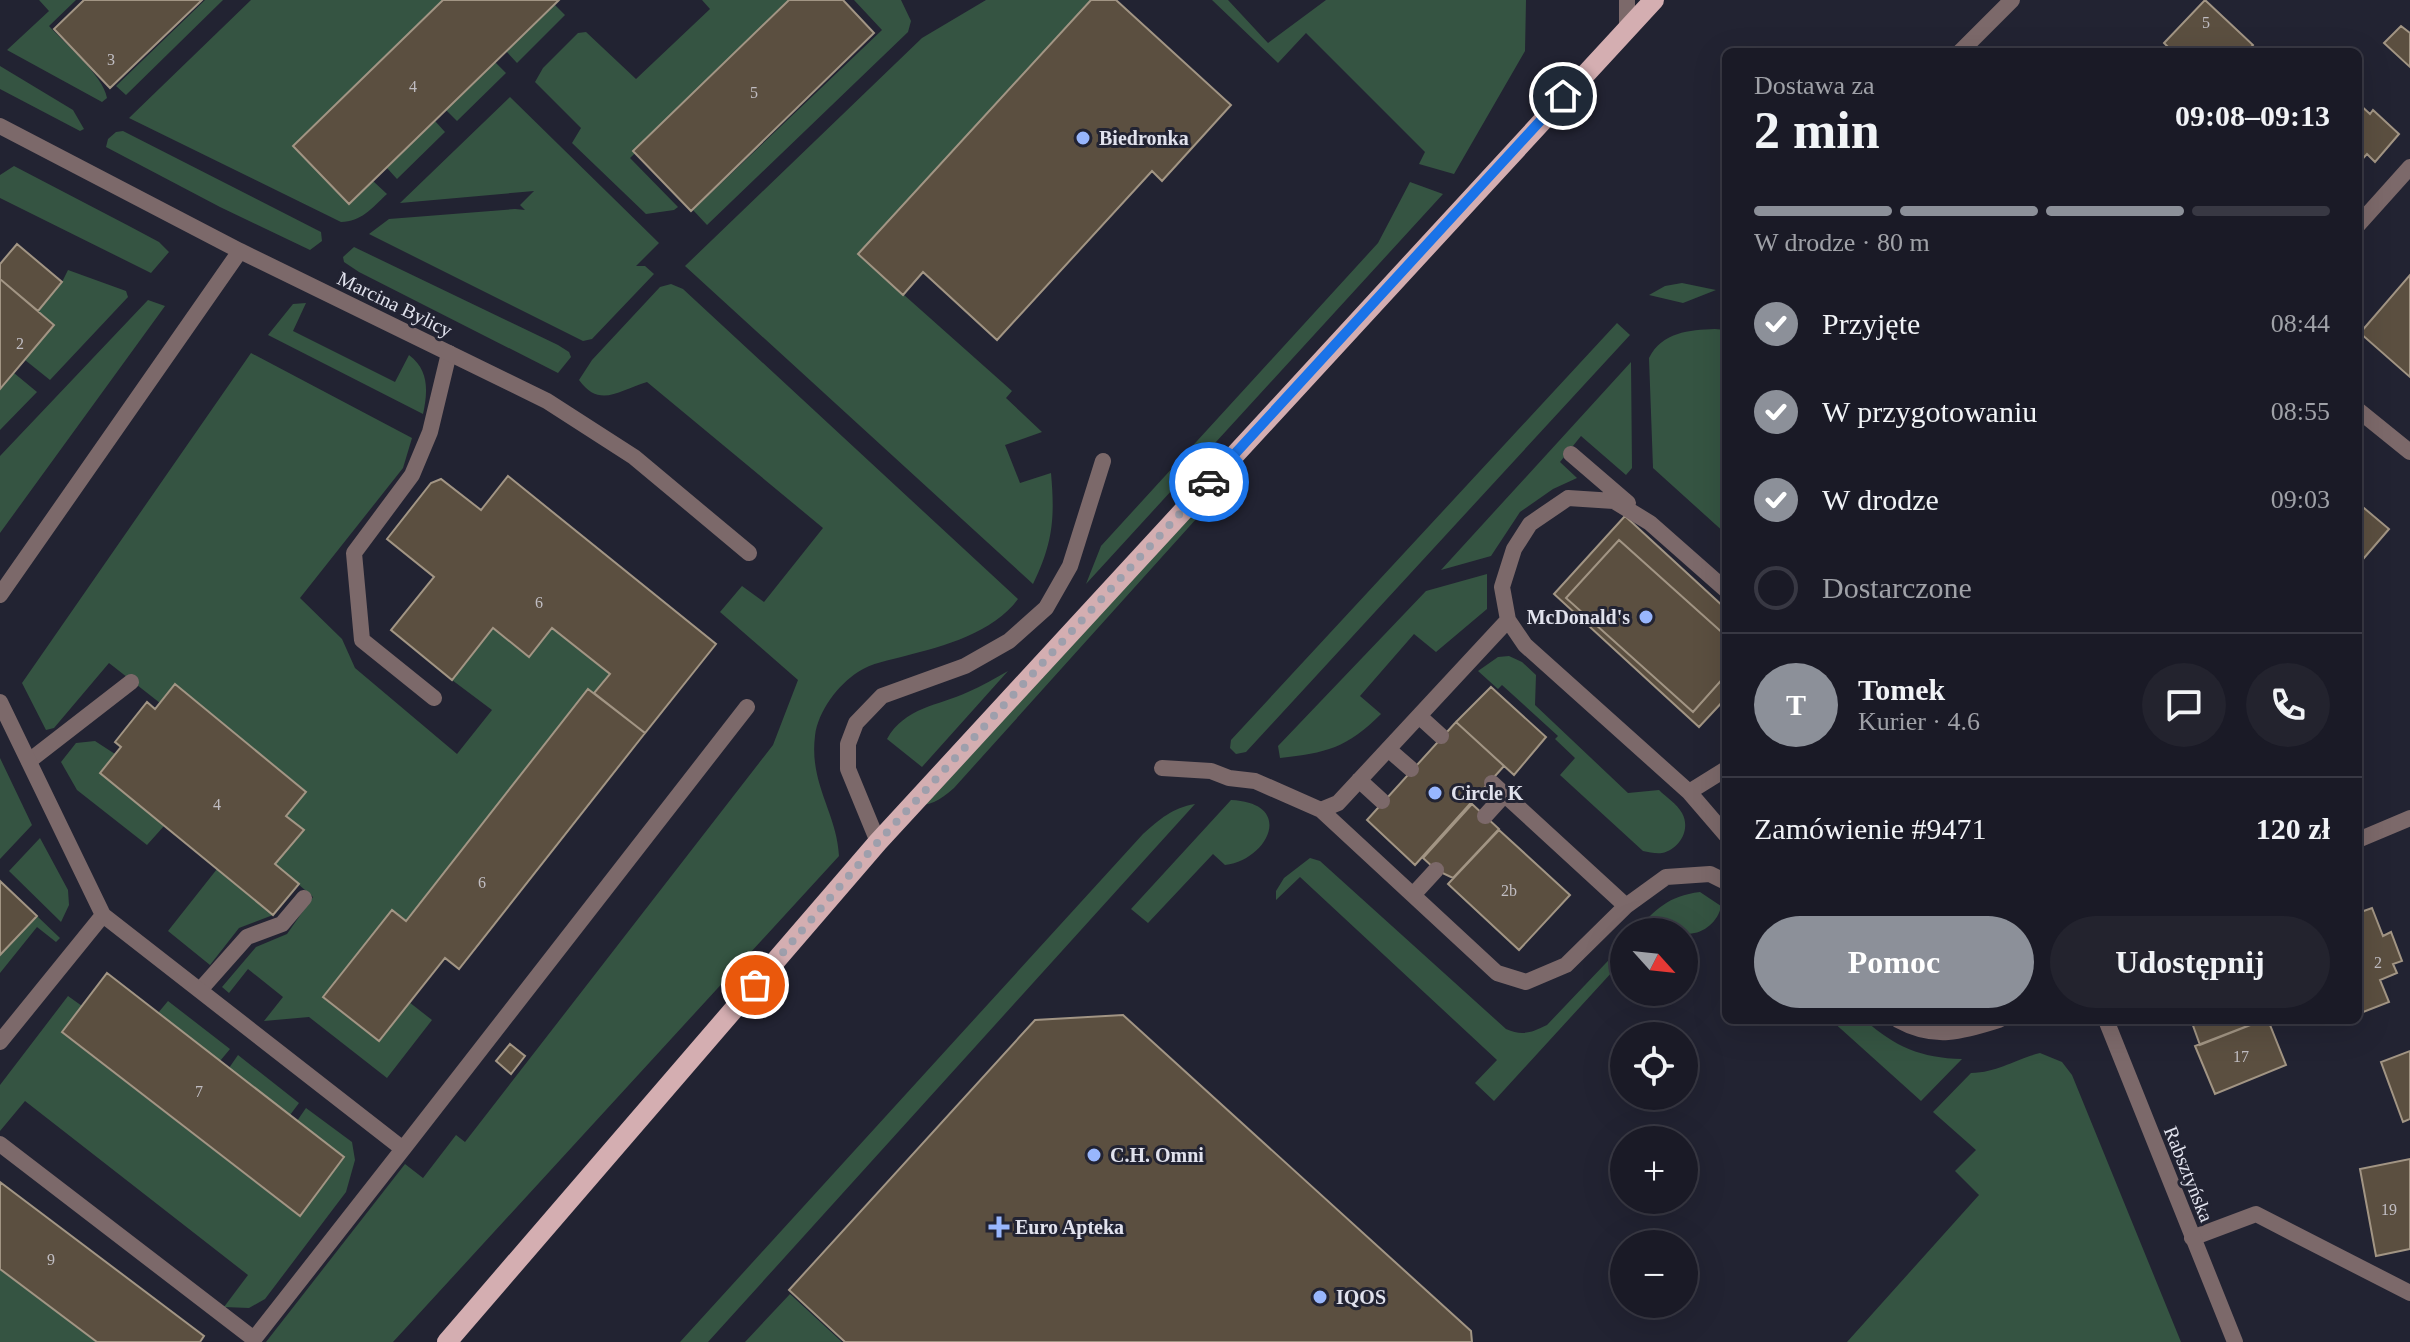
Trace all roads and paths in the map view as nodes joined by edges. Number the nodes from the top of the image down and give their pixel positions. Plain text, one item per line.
1 (1627, 0) edge
2 (1654, 0) edge
3 (2012, 0) edge
4 (1627, 26) junction
5 (1964, 48) edge
6 (0, 126) edge
7 (2410, 167) edge
8 (2362, 221) edge
9 (240, 251) junction
10 (449, 353) junction
11 (2362, 413) edge
12 (2410, 452) edge
13 (1571, 454) dead end
14 (1103, 461) dead end
15 (1650, 523) junction
16 (749, 553) dead end
17 (1722, 586) edge
18 (0, 595) edge
19 (1508, 620) junction
20 (131, 682) dead end
21 (434, 698) dead end
22 (0, 702) edge
23 (747, 707) dead end
24 (1419, 716) junction
25 (1441, 736) dead end
26 (1388, 749) junction
27 (29, 761) junction
28 (1162, 768) dead end
29 (1411, 769) dead end
30 (1722, 771) edge
31 (1359, 780) junction
32 (1689, 792) junction
33 (1382, 801) dead end
34 (1321, 810) junction
35 (1485, 816) dead end
36 (2410, 818) edge
37 (1722, 830) edge
38 (2362, 838) edge
39 (878, 842) junction
40 (1436, 870) dead end
41 (1722, 880) edge
42 (1413, 895) junction
43 (304, 898) dead end
44 (1626, 906) junction
45 (103, 915) junction
46 (200, 990) junction
47 (1906, 1024) edge
48 (1986, 1024) edge
49 (2108, 1024) edge
50 (0, 1042) edge
51 (0, 1144) edge
52 (403, 1149) junction
53 (2192, 1238) junction
54 (2410, 1293) edge
55 (447, 1342) edge
56 (2235, 1342) edge

1 - 4 street
2 - 4 main road
3 - 5 street
4 - 39 main road
6 - 9 street, Marcina Bylicy
7 - 8 street
9 - 10 street, Marcina Bylicy
9 - 18 street
10 - 16 street, Marcina Bylicy
10 - 21 street
11 - 12 street
13 - 15 street
14 - 39 street
15 - 17 street
15 - 19 street
19 - 24 street
19 - 32 street
20 - 27 street
22 - 27 street
23 - 52 street
24 - 25 street
24 - 26 street
26 - 29 street
26 - 31 street
27 - 45 street
28 - 34 street
30 - 32 street
31 - 33 street
31 - 34 street
32 - 37 street
34 - 42 street
35 - 44 street
36 - 38 street
39 - 55 main road
40 - 42 street
41 - 44 street
42 - 44 street
43 - 46 street
45 - 46 street
45 - 50 street
46 - 52 street
47 - 48 street
49 - 53 street, Rabsztyńska
51 - 52 street
53 - 54 street
53 - 56 street, Rabsztyńska

